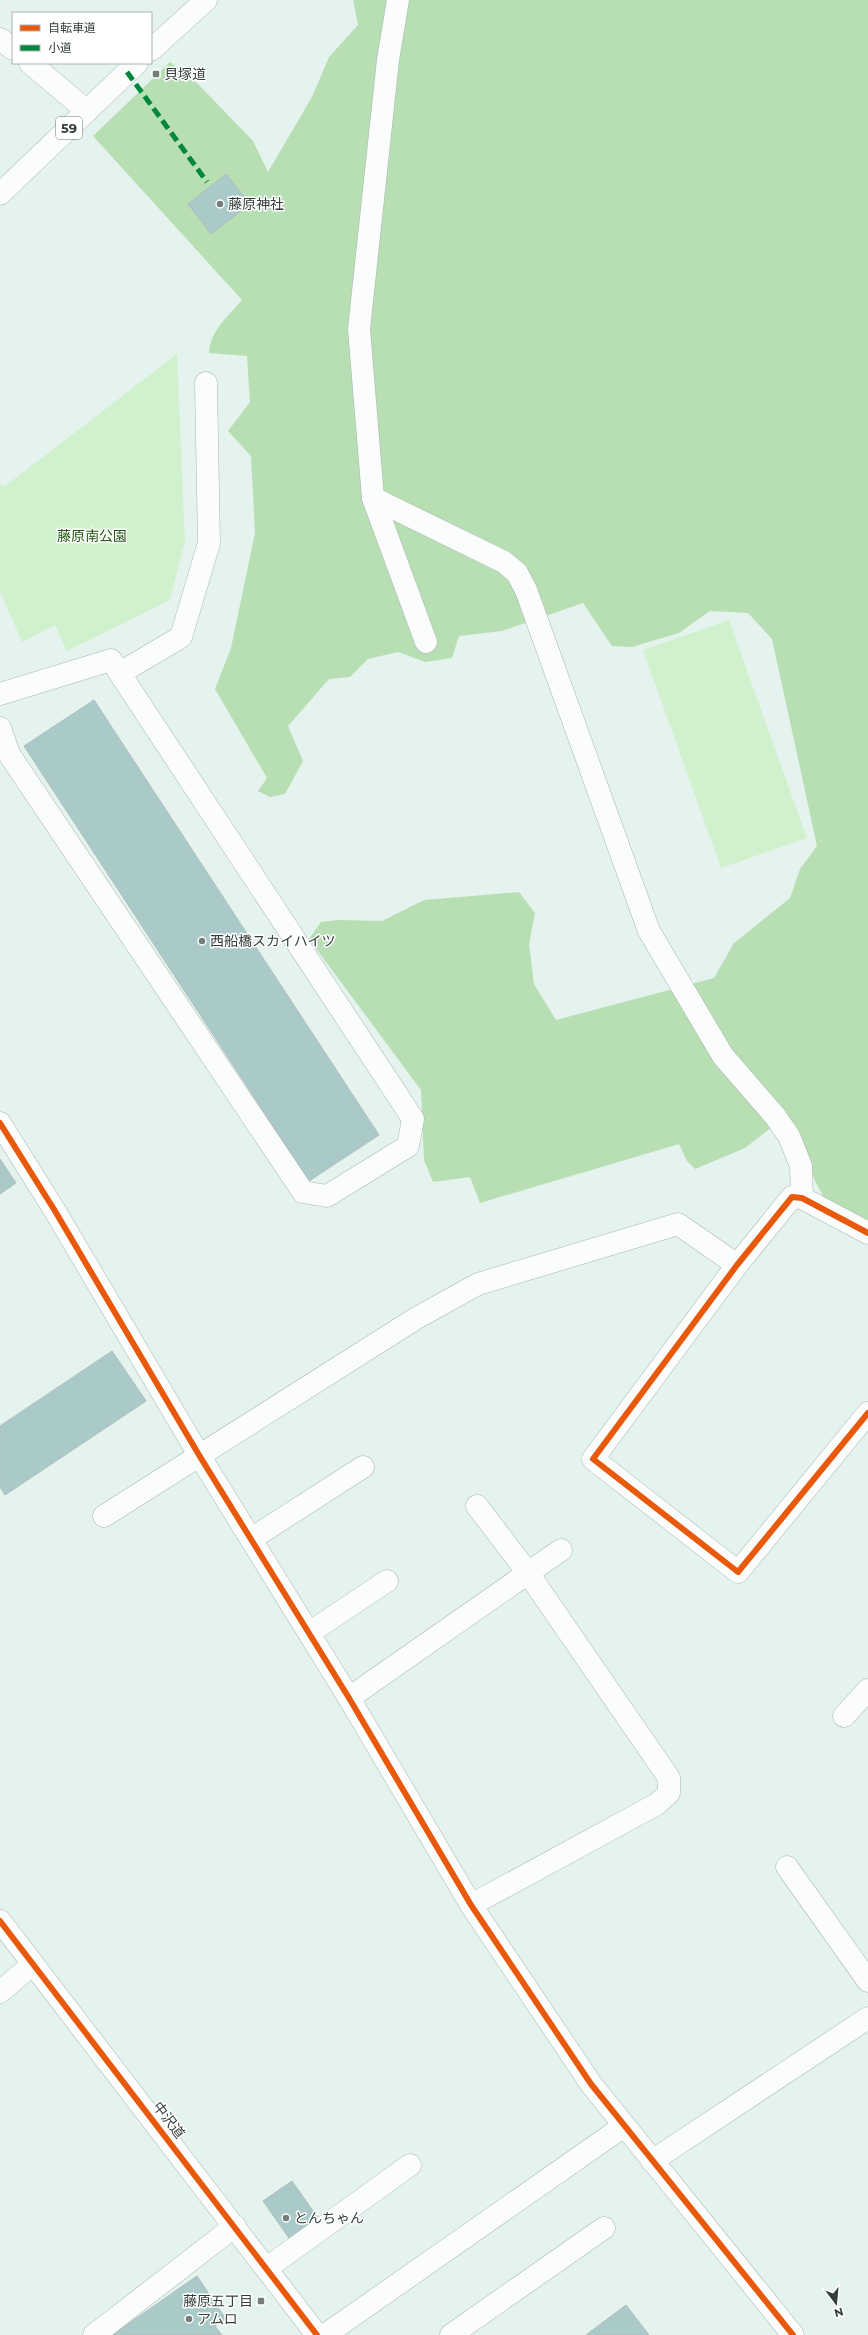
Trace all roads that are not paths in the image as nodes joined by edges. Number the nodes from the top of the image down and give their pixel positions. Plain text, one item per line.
1 (206, 0) edge
2 (398, 0) edge
3 (0, 39) edge
4 (12, 48) edge
5 (152, 49) edge
6 (31, 64) edge
7 (136, 64) edge
8 (87, 111) junction
9 (0, 194) edge
10 (206, 383) dead end
11 (373, 498) junction
12 (426, 642) dead end
13 (120, 673) junction
14 (0, 694) edge
15 (0, 728) edge
16 (0, 1123) edge
17 (802, 1198) junction
18 (868, 1233) edge
19 (737, 1265) junction
20 (868, 1413) edge
21 (199, 1455) junction
22 (363, 1467) dead end
23 (477, 1506) dead end
24 (104, 1516) dead end
25 (250, 1539) junction
26 (561, 1550) dead end
27 (528, 1573) junction
28 (387, 1581) dead end
29 (309, 1633) junction
30 (868, 1690) edge
31 (349, 1698) junction
32 (844, 1716) dead end
33 (787, 1867) dead end
34 (471, 1906) junction
35 (0, 1921) edge
36 (33, 1964) junction
37 (868, 1981) edge
38 (0, 1992) edge
39 (868, 2018) edge
40 (624, 2126) junction
41 (652, 2161) junction
42 (410, 2165) dead end
43 (235, 2226) junction
44 (604, 2228) dead end
45 (267, 2268) junction
46 (94, 2335) edge
47 (318, 2335) edge
48 (325, 2335) edge
49 (451, 2335) edge
50 (793, 2335) edge

1 - 5 street
2 - 11 street
3 - 4 street
6 - 8 street
7 - 8 street, 59
8 - 9 street, 59
10 - 13 street
11 - 12 street
11 - 17 street
13 - 14 street
13 - 15 street
16 - 21 street
17 - 18 street
17 - 19 street
19 - 20 street
19 - 21 street
21 - 24 street
21 - 25 street
22 - 25 street
23 - 27 street
25 - 29 street
26 - 27 street
27 - 31 street
27 - 34 street
28 - 29 street
29 - 31 street
30 - 32 street
31 - 34 street
33 - 37 street
34 - 40 street
35 - 36 street, 中沢道
36 - 38 street
36 - 43 street, 中沢道
39 - 41 street
40 - 41 street
40 - 48 street
41 - 50 street
42 - 45 street
43 - 45 street, 中沢道
43 - 46 street
44 - 49 street
45 - 47 street, 中沢道

